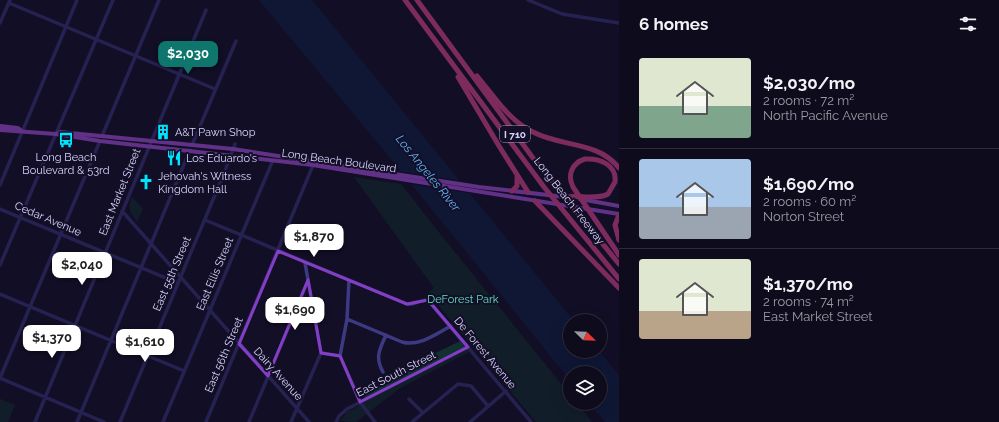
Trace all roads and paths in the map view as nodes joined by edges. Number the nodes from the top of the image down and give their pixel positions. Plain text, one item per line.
1 (77, 0) edge
2 (113, 0) edge
3 (159, 0) edge
4 (405, 0) edge
5 (417, 0) edge
6 (528, 0) edge
7 (9, 2) edge
8 (206, 10) dead end
9 (1, 16) edge
10 (0, 23) edge
11 (619, 23) edge
12 (66, 27) junction
13 (97, 39) junction
14 (236, 41) dead end
15 (445, 54) junction
16 (136, 55) junction
17 (459, 56) junction
18 (180, 74) junction
19 (216, 89) junction
20 (0, 126) edge
21 (0, 130) edge
22 (22, 131) junction
23 (56, 134) junction
24 (102, 136) junction
25 (100, 141) junction
26 (151, 141) junction
27 (235, 144) dead end
28 (192, 145) junction
29 (149, 146) junction
30 (233, 149) junction
31 (190, 150) junction
32 (232, 155) junction
33 (275, 155) junction
34 (273, 160) junction
35 (314, 163) junction
36 (619, 168) edge
37 (517, 174) junction
38 (0, 185) edge
39 (479, 189) junction
40 (512, 191) junction
41 (528, 192) junction
42 (566, 197) joint
43 (590, 199) junction
44 (538, 201) junction
45 (619, 206) edge
46 (0, 209) edge
47 (122, 211) junction
48 (619, 213) edge
49 (20, 217) junction
50 (205, 220) junction
51 (61, 235) junction
52 (241, 235) junction
53 (619, 240) edge
54 (151, 244) junction
55 (278, 251) junction
56 (105, 253) junction
57 (619, 255) edge
58 (305, 263) junction
59 (619, 264) edge
60 (0, 265) edge
61 (141, 268) junction
62 (180, 278) junction
63 (619, 279) edge
64 (308, 280) junction
65 (349, 280) junction
66 (178, 283) junction
67 (619, 288) edge
68 (0, 294) edge
69 (31, 306) junction
70 (210, 310) junction
71 (347, 319) junction
72 (75, 325) junction
73 (451, 326) junction
74 (386, 335) junction
75 (111, 340) junction
76 (239, 344) junction
77 (468, 347) junction
78 (321, 353) junction
79 (148, 356) junction
80 (340, 356) junction
81 (184, 371) junction
82 (383, 372) dead end
83 (268, 376) junction
84 (0, 378) edge
85 (506, 391) junction
86 (45, 397) junction
87 (409, 399) dead end
88 (360, 402) junction
89 (488, 406) junction
90 (297, 408) junction
91 (81, 412) junction
92 (423, 413) junction
93 (529, 421) edge
94 (35, 422) edge
95 (77, 422) edge
96 (104, 422) edge
97 (120, 422) edge
98 (163, 422) edge
99 (206, 422) edge
100 (249, 422) edge
101 (291, 422) edge
102 (309, 422) edge
103 (336, 422) edge
104 (375, 422) edge
105 (412, 422) edge
106 (470, 422) edge

1 - 12 street
2 - 13 street
3 - 16 street
4 - 15 highway, Long Beach Freeway / I 710
5 - 17 highway, Long Beach Freeway / I 710
6 - 11 street
7 - 9 street
7 - 12 street
8 - 18 street, East Market Street
9 - 10 street
12 - 13 street
12 - 22 street
13 - 16 street
13 - 23 street
14 - 19 street
15 - 37 highway
15 - 63 highway, Long Beach Freeway / I 710
16 - 18 street
16 - 24 street
17 - 36 highway
17 - 59 highway, Long Beach Freeway / I 710
18 - 19 street
18 - 26 street, East Market Street
19 - 28 street
20 - 22 main road, Long Beach Boulevard
21 - 22 main road, Long Beach Boulevard
22 - 23 main road, Long Beach Boulevard
22 - 38 street
23 - 24 main road, Long Beach Boulevard
23 - 25 main road, Long Beach Boulevard
23 - 49 street
24 - 26 main road, Long Beach Boulevard
25 - 29 main road, Long Beach Boulevard
25 - 51 street
26 - 28 main road, Long Beach Boulevard
26 - 29 street, East Market Street
27 - 30 street, East 55th Street
28 - 30 main road, Long Beach Boulevard
29 - 31 main road, Long Beach Boulevard
29 - 47 street, East Market Street
30 - 32 street, East 55th Street
30 - 33 main road, Long Beach Boulevard
31 - 32 main road, Long Beach Boulevard
31 - 54 street
32 - 34 main road, Long Beach Boulevard
32 - 50 street, East 55th Street
33 - 34 street, East Ellis Street
33 - 35 main road, Long Beach Boulevard
34 - 35 main road, Long Beach Boulevard
34 - 52 street, East Ellis Street
35 - 39 main road, Long Beach Boulevard
35 - 55 street, East 56th Street
37 - 40 highway
37 - 41 highway
39 - 40 main road, Long Beach Boulevard
39 - 44 main road, Long Beach Boulevard
40 - 41 main road, Long Beach Boulevard
41 - 42 main road, Long Beach Boulevard
41 - 44 main road
42 - 43 highway
43 - 45 main road
43 - 57 highway
44 - 48 main road, Long Beach Boulevard
44 - 67 highway
46 - 49 street, Cedar Avenue
47 - 54 street, Dairy Avenue
47 - 56 street, East Market Street
48 - 53 highway
49 - 51 street, Cedar Avenue
49 - 60 street
50 - 52 street
50 - 62 street, East 55th Street
51 - 56 street, Cedar Avenue
51 - 69 street
52 - 55 street
52 - 70 street, East Ellis Street
54 - 61 street
54 - 62 street, Dairy Avenue
55 - 58 street
55 - 76 street, East 56th Street
56 - 61 street, Cedar Avenue
56 - 72 street, East Market Street
58 - 64 street
58 - 65 street
61 - 66 street, Cedar Avenue
61 - 75 street
62 - 66 street, East 55th Street
62 - 70 street, Dairy Avenue
64 - 78 street
64 - 83 street
65 - 71 street
65 - 73 street, De Forest Avenue
66 - 79 street, East 55th Street
68 - 69 street
69 - 72 street
69 - 84 street
70 - 76 street, Dairy Avenue
70 - 81 street, East Ellis Street
71 - 74 street
71 - 80 street
72 - 75 street
72 - 86 street, East Market Street
73 - 74 street
73 - 77 street, De Forest Avenue
74 - 82 street
75 - 79 street
75 - 91 street
76 - 83 street, Dairy Avenue
76 - 99 street, East 56th Street
77 - 85 street, De Forest Avenue
77 - 88 street, East South Street
78 - 80 street
78 - 90 street
79 - 81 street
79 - 97 street, East 55th Street
80 - 88 street
81 - 98 street, East Ellis Street
83 - 90 street, Dairy Avenue
83 - 100 street
84 - 86 street
85 - 89 street
85 - 93 street, De Forest Avenue
86 - 91 street
86 - 94 street, East Market Street
87 - 92 street
88 - 103 street, East South Street
88 - 104 street
89 - 92 street
89 - 106 street
90 - 101 street
90 - 102 street, Dairy Avenue
91 - 95 street
91 - 96 street
92 - 105 street

